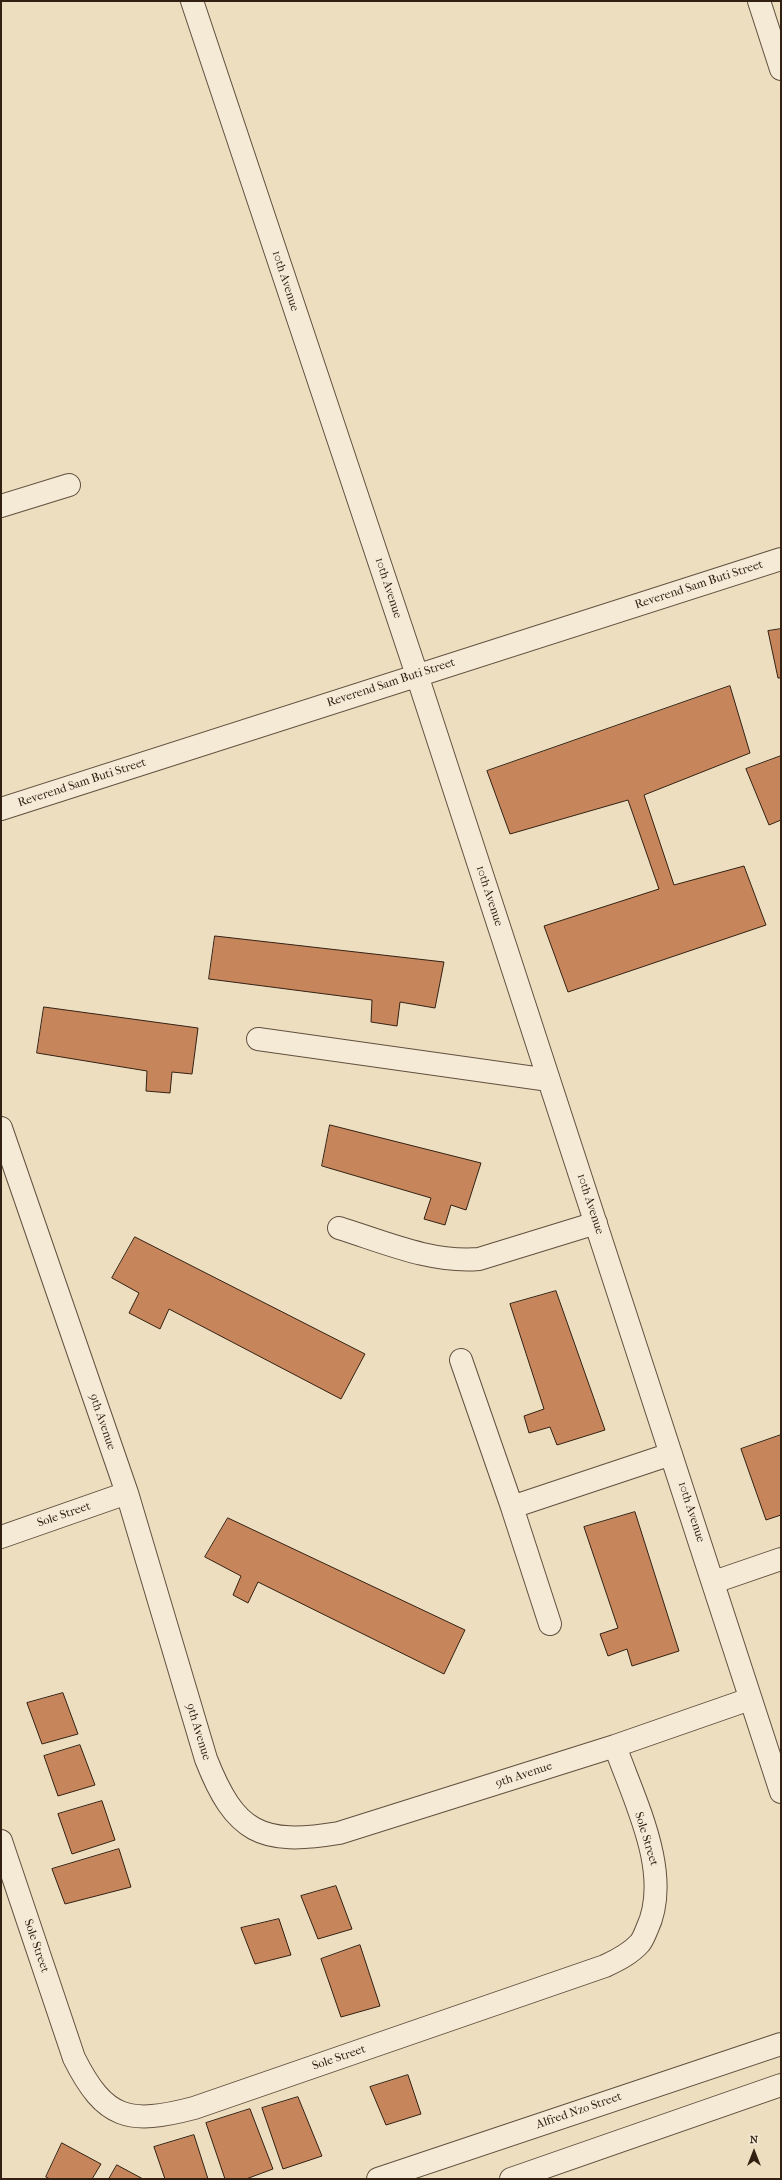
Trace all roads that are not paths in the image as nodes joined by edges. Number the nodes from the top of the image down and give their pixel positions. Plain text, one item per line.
1 (192, 1) edge
2 (759, 1) edge
3 (781, 69) edge
4 (69, 485) dead end
5 (1, 506) edge
6 (781, 559) edge
7 (417, 675) junction
8 (1, 809) edge
9 (258, 1039) dead end
10 (549, 1080) junction
11 (1, 1128) edge
12 (596, 1223) junction
13 (339, 1228) dead end
14 (461, 1360) dead end
15 (672, 1454) junction
16 (127, 1493) junction
17 (512, 1507) junction
18 (1, 1536) edge
19 (781, 1559) edge
20 (714, 1582) junction
21 (550, 1624) dead end
22 (750, 1699) junction
23 (614, 1746) junction
24 (781, 1792) edge
25 (1, 1841) edge
26 (781, 2044) edge
27 (781, 2085) edge
28 (378, 2179) edge
29 (511, 2179) edge

1 - 7 street, 10th Avenue
2 - 3 street
4 - 5 street
6 - 7 street, Reverend Sam Buti Street
7 - 8 street, Reverend Sam Buti Street
7 - 10 street, 10th Avenue
9 - 10 street
10 - 12 street, 10th Avenue
11 - 16 street, 9th Avenue
12 - 13 street
12 - 15 street, 10th Avenue
14 - 17 street
15 - 17 street
15 - 20 street, 10th Avenue
16 - 18 street, Sole Street
16 - 23 street, 9th Avenue
17 - 21 street
19 - 20 street
20 - 22 street, 10th Avenue
22 - 23 street, 9th Avenue
22 - 24 street, 10th Avenue
23 - 25 street, Sole Street
26 - 28 street, Alfred Nzo Street
27 - 29 street

